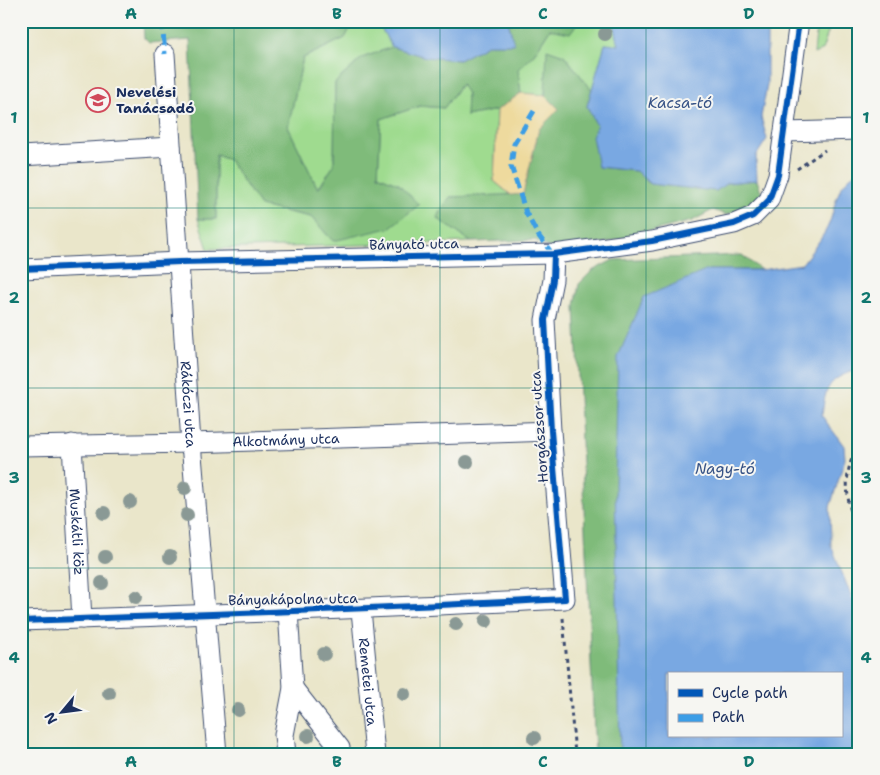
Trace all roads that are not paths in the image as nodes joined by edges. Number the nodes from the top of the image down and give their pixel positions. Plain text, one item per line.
1 (799, 21) edge
2 (165, 54) dead end
3 (859, 130) edge
4 (784, 132) junction
5 (172, 147) junction
6 (21, 156) edge
7 (554, 254) junction
8 (179, 262) junction
9 (21, 269) edge
10 (551, 431) junction
11 (191, 443) junction
12 (72, 444) junction
13 (21, 446) edge
14 (566, 599) joint
15 (360, 610) junction
16 (288, 611) junction
17 (206, 613) junction
18 (82, 619) junction
19 (21, 621) edge
20 (294, 688) junction
21 (216, 754) edge
22 (286, 754) edge
23 (341, 754) edge
24 (375, 754) edge

1 - 4 street, Bányató utca
2 - 5 street, Rákóczi utca
3 - 4 street
4 - 7 street, Bányató utca
5 - 6 street
5 - 8 street, Rákóczi utca
7 - 8 street, Bányató utca
7 - 10 street, Horgászsor utca
8 - 9 street, Bányató utca
8 - 11 street, Rákóczi utca
10 - 11 street, Alkotmány utca
10 - 14 street, Horgászsor utca
11 - 12 street, Alkotmány utca
11 - 17 street, Rákóczi utca
12 - 13 street, Alkotmány utca
12 - 18 street, Muskátli köz
14 - 15 street, Bányakápolna utca
15 - 16 street, Bányakápolna utca
15 - 24 street, Remetei utca
16 - 17 street, Bányakápolna utca
16 - 20 street
17 - 18 street, Bányakápolna utca
17 - 21 street, Rákóczi utca
18 - 19 street, Bányakápolna utca
20 - 22 street
20 - 23 street

